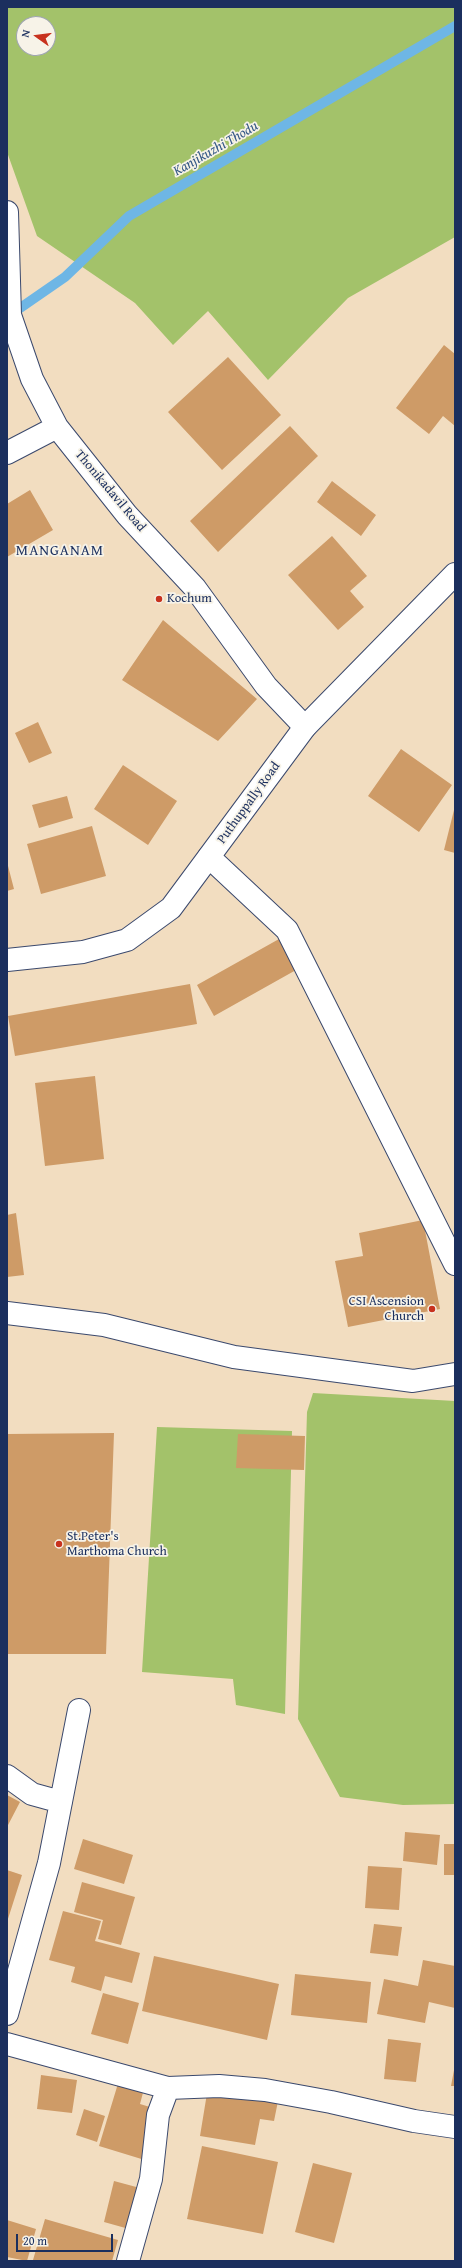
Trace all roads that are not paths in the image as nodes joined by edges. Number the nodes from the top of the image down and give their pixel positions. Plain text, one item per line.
1 (7, 212) edge
2 (57, 427) junction
3 (7, 453) edge
4 (455, 574) edge
5 (305, 727) junction
6 (209, 857) junction
7 (7, 960) edge
8 (455, 1264) edge
9 (7, 1313) edge
10 (455, 1374) edge
11 (79, 1710) dead end
12 (7, 1776) edge
13 (61, 1802) junction
14 (7, 2014) edge
15 (7, 2044) edge
16 (168, 2088) junction
17 (455, 2127) edge
18 (128, 2261) edge

1 - 2 street, Thonikadavil Road
2 - 3 street
2 - 5 street, Thonikadavil Road
4 - 5 street, Puthuppally Road
5 - 6 street, Puthuppally Road
6 - 7 street, Puthuppally Road
6 - 8 street
9 - 10 street
11 - 13 street
12 - 13 street
13 - 14 street
15 - 16 street
16 - 17 street
16 - 18 street

